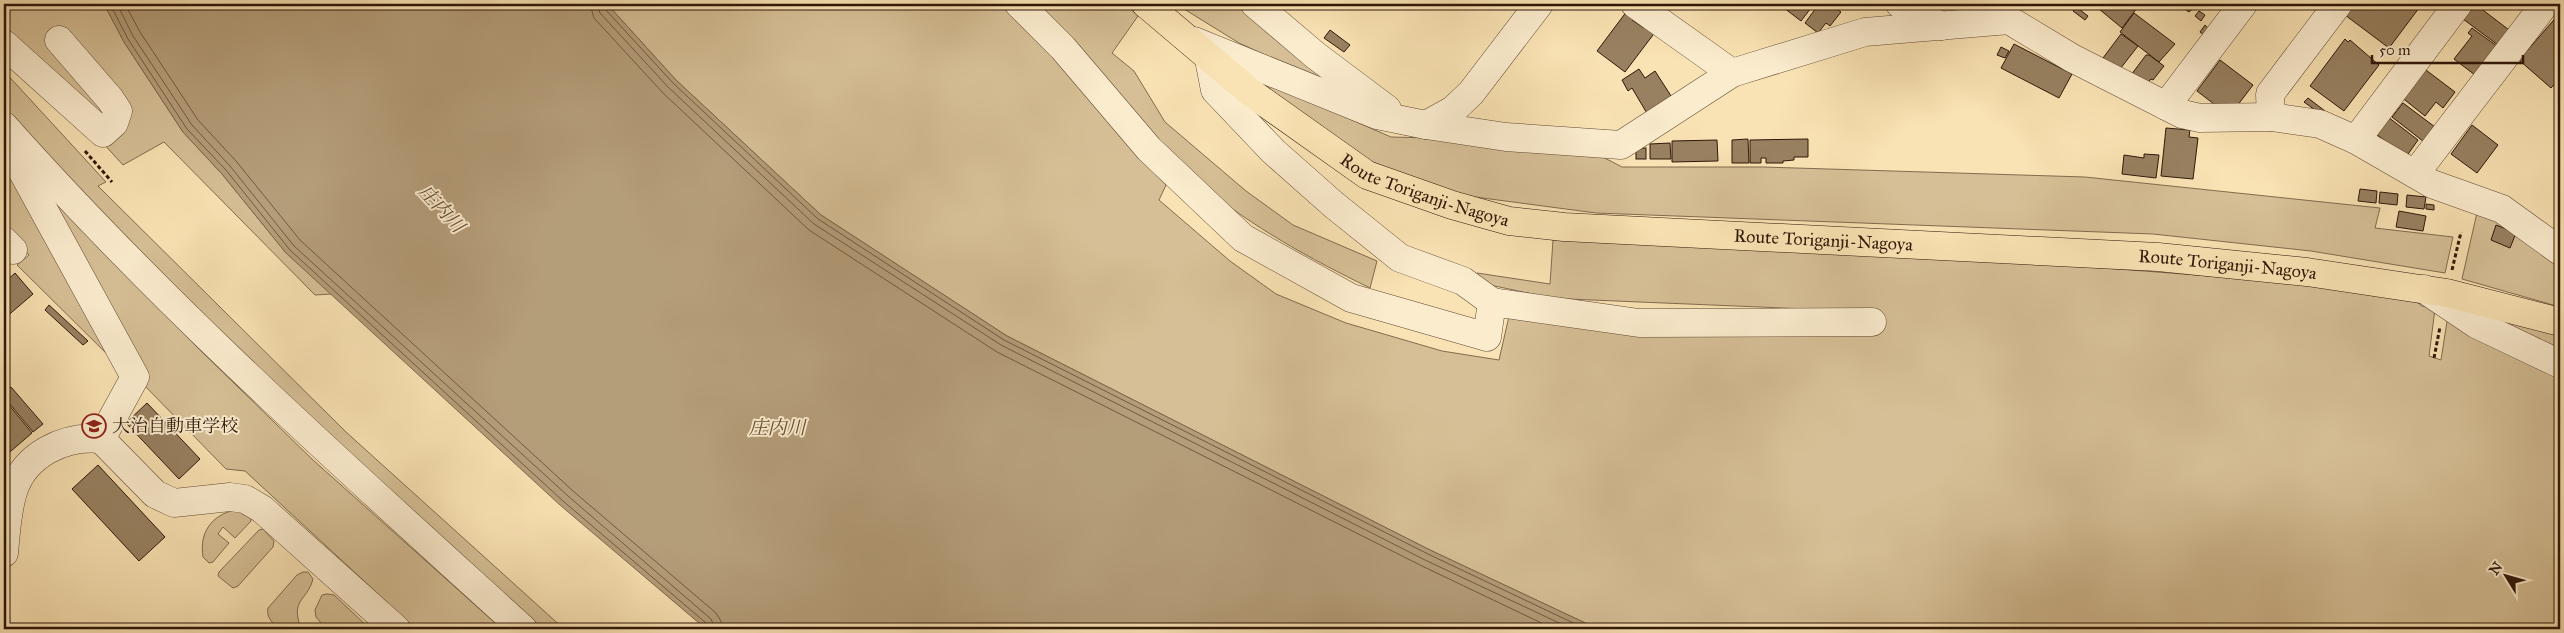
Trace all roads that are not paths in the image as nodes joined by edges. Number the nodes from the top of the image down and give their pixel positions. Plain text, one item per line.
1 (1019, 4) edge
2 (1146, 4) edge
3 (1255, 4) edge
4 (1539, 4) edge
5 (1635, 4) edge
6 (1900, 4) edge
7 (2243, 4) edge
8 (2338, 4) edge
9 (2458, 4) edge
10 (2545, 4) edge
11 (2015, 12) edge
12 (1941, 26) junction
13 (59, 40) dead end
14 (4, 44) edge
15 (1200, 48) junction
16 (1732, 73) junction
17 (2166, 106) junction
18 (2271, 117) junction
19 (1400, 119) junction
20 (1426, 125) junction
21 (11, 135) edge
22 (2356, 140) junction
23 (2415, 174) junction
24 (2560, 251) edge
25 (2439, 296) junction
26 (1492, 302) junction
27 (1872, 322) dead end
28 (2560, 322) edge
29 (2560, 364) edge
30 (101, 439) junction
31 (4, 553) edge
32 (396, 629) edge
33 (523, 629) edge

1 - 26 street
2 - 15 main road, Route Toriganji-Nagoya
3 - 19 street
4 - 20 street
5 - 16 street
6 - 12 street
7 - 17 street
8 - 18 street
9 - 22 street
10 - 23 street
11 - 12 street
11 - 17 street
12 - 16 street
13 - 14 street
15 - 19 street
15 - 25 main road, Route Toriganji-Nagoya
15 - 26 street
16 - 20 street
17 - 18 street
18 - 22 street
19 - 20 street
21 - 30 street
21 - 33 street
22 - 23 street
23 - 24 street
25 - 28 main road, Route Toriganji-Nagoya
25 - 29 street
26 - 27 street
30 - 31 street
30 - 32 street

